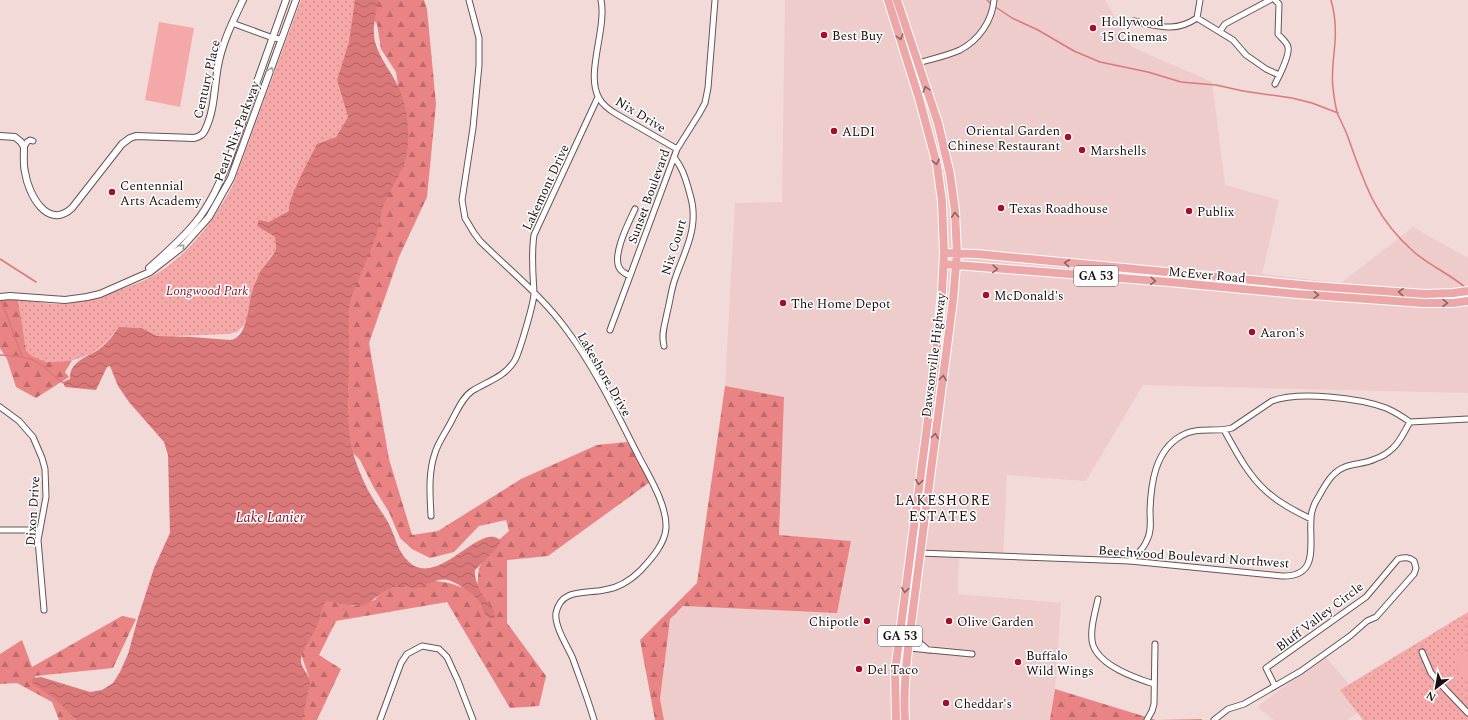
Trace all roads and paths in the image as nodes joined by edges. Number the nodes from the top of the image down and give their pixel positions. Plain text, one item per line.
1 (243, 0) edge
2 (286, 0) edge
3 (296, 0) edge
4 (469, 0) edge
5 (600, 0) edge
6 (715, 0) edge
7 (888, 0) edge
8 (897, 0) edge
9 (994, 0) edge
10 (1200, 0) edge
11 (1270, 0) edge
12 (1275, 0) edge
13 (1197, 18) junction
14 (1134, 21) dead end
15 (232, 23) junction
16 (1220, 31) junction
17 (273, 38) junction
18 (282, 39) junction
19 (918, 63) junction
20 (1279, 75) junction
21 (1275, 84) dead end
22 (598, 97) junction
23 (0, 136) edge
24 (33, 141) dead end
25 (24, 147) junction
26 (677, 148) junction
27 (674, 157) junction
28 (635, 209) dead end
29 (944, 253) junction
30 (957, 254) junction
31 (944, 264) junction
32 (957, 265) junction
33 (1148, 271) junction
34 (630, 276) junction
35 (1084, 276) junction
36 (139, 277) junction
37 (1468, 291) edge
38 (534, 293) junction
39 (0, 297) edge
40 (1468, 301) edge
41 (610, 330) dead end
42 (664, 346) dead end
43 (0, 407) edge
44 (1468, 419) edge
45 (1410, 422) junction
46 (1224, 430) junction
47 (922, 455) junction
48 (932, 456) junction
49 (430, 516) dead end
50 (1311, 519) junction
51 (0, 530) edge
52 (40, 530) junction
53 (915, 553) junction
54 (1130, 562) junction
55 (1098, 599) dead end
56 (44, 610) dead end
57 (911, 625) junction
58 (1154, 644) dead end
59 (899, 647) junction
60 (908, 648) junction
61 (929, 650) junction
62 (1422, 652) dead end
63 (972, 654) dead end
64 (1154, 684) junction
65 (1275, 686) junction
66 (1468, 713) edge
67 (380, 720) edge
68 (473, 720) edge
69 (594, 720) edge
70 (896, 720) edge
71 (905, 720) edge
72 (1147, 720) edge
73 (1214, 720) edge

1 - 15 street, Century Place
2 - 17 street, Pearl Nix Parkway
3 - 18 street, Pearl Nix Parkway
4 - 38 street, Lakeshore Drive
5 - 22 street, Nix Drive
6 - 26 street, Sunset Boulevard
7 -> 29 main road, Dawsonville Highway
8 - 19 main road, Dawsonville Highway
9 - 19 street
10 - 13 street
11 - 16 street
12 - 20 street
13 - 14 street
13 - 16 street
15 - 17 street
15 - 25 street, Century Place
16 - 20 street
17 - 18 street
17 - 36 street, Pearl Nix Parkway
36 -> 18 street, Pearl Nix Parkway
30 -> 19 main road, Dawsonville Highway
20 - 21 street
22 - 26 street, Nix Drive
22 - 38 street, Lakemont Drive
23 - 25 street
24 - 25 street
26 - 27 street, Sunset Boulevard
27 - 34 street, Sunset Boulevard
27 - 42 street, Nix Court
28 - 34 street
29 - 30 main road, McEver Road / GA 53
29 - 31 main road, Dawsonville Highway / GA 53
30 - 32 main road, Dawsonville Highway
33 -> 30 main road, McEver Road / GA 53
31 - 32 main road, McEver Road
31 - 47 main road, Dawsonville Highway / GA 53
32 -> 35 main road, McEver Road / GA 53
48 -> 32 main road, Dawsonville Highway / GA 53
33 - 35 main road
37 -> 33 main road, McEver Road / GA 53
34 - 41 street, Sunset Boulevard
35 -> 40 main road, McEver Road / GA 53
36 - 39 street
38 - 49 street, Lakemont Drive
38 - 69 street, Lakeshore Drive
43 - 52 street, Dixon Drive
44 - 45 street
45 - 46 street
45 - 50 street, Beechwood Boulevard Northwest
46 - 50 street
46 - 54 street
47 - 48 main road
47 -> 53 main road, Dawsonville Highway / GA 53
48 - 53 main road, Dawsonville Highway / GA 53
50 - 54 street, Beechwood Boulevard Northwest
51 - 52 street
52 - 56 street, Dixon Drive
53 - 54 street, Beechwood Boulevard Northwest
53 - 57 main road, Dawsonville Highway / GA 53
53 -> 59 main road, Dawsonville Highway / GA 53
55 - 64 street
57 - 60 main road, Dawsonville Highway / GA 53
57 - 61 street
58 - 64 street
59 - 60 street
59 - 70 main road, Dawsonville Highway / GA 53
60 - 61 street
60 - 71 main road, Dawsonville Highway / GA 53
61 - 63 street
62 - 66 street
64 - 72 street
65 - 65 street, Bluff Valley Circle
65 - 73 street, Bluff Valley Circle
67 - 68 street

